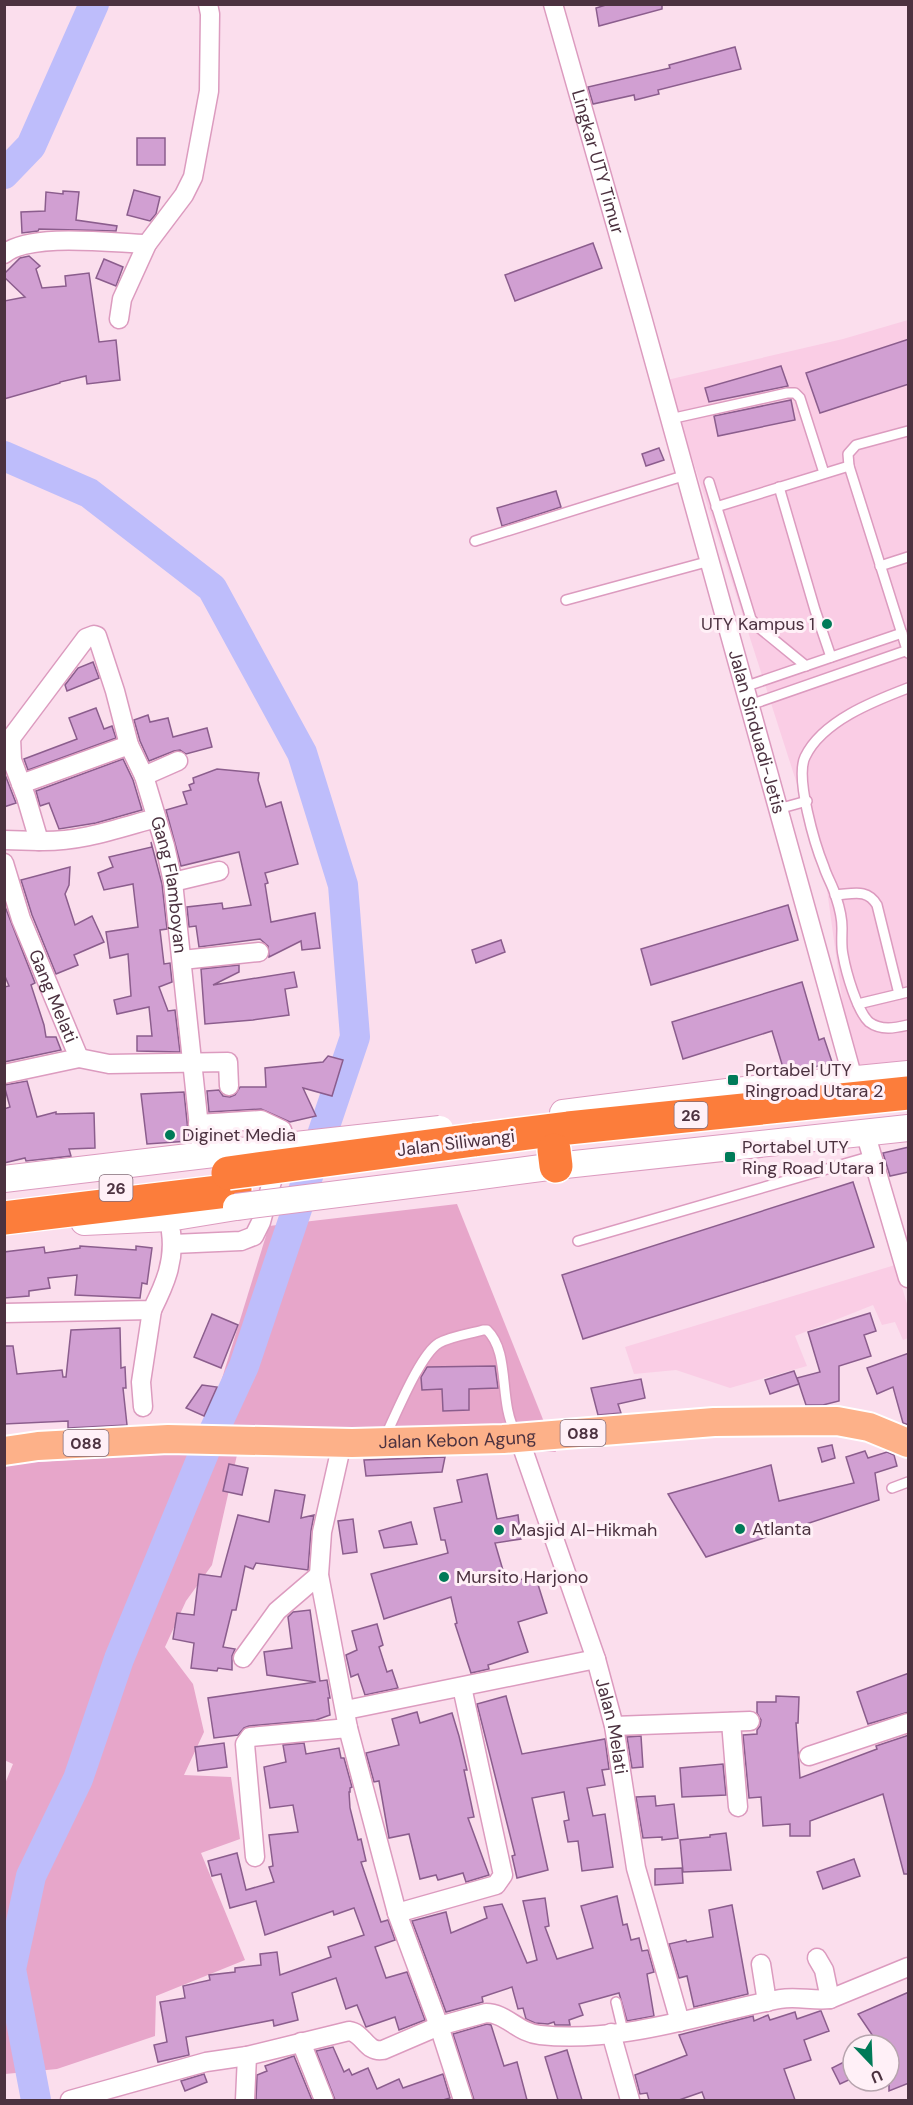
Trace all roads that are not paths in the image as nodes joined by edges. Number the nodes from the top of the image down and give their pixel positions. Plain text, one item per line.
1 (208, 4) edge
2 (552, 4) edge
3 (147, 244) junction
4 (4, 254) edge
5 (642, 317) joint
6 (119, 319) dead end
7 (670, 419) junction
8 (909, 431) edge
9 (849, 466) junction
10 (824, 472) junction
11 (686, 476) junction
12 (709, 482) dead end
13 (779, 487) junction
14 (716, 507) junction
15 (475, 541) dead end
16 (909, 557) edge
17 (710, 561) junction
18 (880, 566) junction
19 (566, 600) dead end
20 (902, 633) junction
21 (908, 651) edge
22 (831, 657) junction
23 (806, 666) junction
24 (744, 687) junction
25 (909, 688) edge
26 (750, 705) junction
27 (129, 745) junction
28 (177, 761) dead end
29 (144, 776) junction
30 (21, 784) junction
31 (807, 801) junction
32 (778, 808) junction
33 (156, 818) junction
34 (4, 840) edge
35 (39, 841) junction
36 (4, 863) edge
37 (219, 871) dead end
38 (173, 882) junction
39 (836, 895) junction
40 (259, 952) dead end
41 (182, 960) junction
42 (904, 993) edge
43 (858, 1004) junction
44 (909, 1025) edge
45 (79, 1058) junction
46 (193, 1061) junction
47 (4, 1074) edge
48 (909, 1074) edge
49 (853, 1079) junction
50 (229, 1086) dead end
51 (909, 1093) edge
52 (560, 1113) junction
53 (909, 1114) edge
54 (198, 1124) junction
55 (597, 1125) junction
56 (909, 1128) edge
57 (520, 1134) junction
58 (869, 1144) junction
59 (473, 1151) junction
60 (555, 1158) junction
61 (225, 1175) junction
62 (4, 1179) edge
63 (7, 1212) edge
64 (170, 1218) junction
65 (578, 1240) dead end
66 (172, 1244) junction
67 (909, 1278) edge
68 (152, 1310) junction
69 (4, 1313) edge
70 (143, 1407) dead end
71 (519, 1438) junction
72 (382, 1442) junction
73 (342, 1443) junction
74 (909, 1443) edge
75 (4, 1451) edge
76 (909, 1482) edge
77 (892, 1488) dead end
78 (319, 1575) junction
79 (243, 1658) dead end
80 (596, 1659) junction
81 (462, 1687) junction
82 (347, 1719) junction
83 (750, 1721) dead end
84 (731, 1722) junction
85 (909, 1723) edge
86 (614, 1726) junction
87 (809, 1756) dead end
88 (738, 1807) dead end
89 (255, 1857) dead end
90 (397, 1913) junction
91 (817, 1958) dead end
92 (761, 1964) dead end
93 (909, 1967) edge
94 (830, 1999) junction
95 (616, 2002) dead end
96 (767, 2002) junction
97 (680, 2022) junction
98 (439, 2026) junction
99 (617, 2032) junction
100 (301, 2042) junction
101 (247, 2056) junction
102 (70, 2100) edge
103 (245, 2100) edge
104 (324, 2100) edge
105 (463, 2100) edge
106 (630, 2100) edge

1 - 3 street
2 - 5 street, Lingkar UTY Timur
3 - 4 street
3 - 6 street
5 - 7 street, Jalan Sinduadi-Jetis
7 - 10 lane
7 - 11 street, Jalan Sinduadi-Jetis
8 - 9 lane
9 - 10 lane
9 - 18 lane
10 - 13 lane
11 - 15 lane
11 - 17 street, Jalan Sinduadi-Jetis
12 - 14 lane
13 - 14 lane
13 - 22 lane
14 - 23 lane
16 - 18 lane
17 - 19 lane
17 - 24 street, Jalan Sinduadi-Jetis
18 - 20 lane
20 - 21 lane
20 - 22 lane
21 - 26 lane
22 - 23 lane
23 - 24 lane
24 - 26 street, Jalan Sinduadi-Jetis
25 - 31 lane
26 - 32 street, Jalan Sinduadi-Jetis
27 - 29 street, Gang Flamboyan
27 - 30 street
27 - 30 street, Gang Flamboyan
28 - 29 street
29 - 33 street, Gang Flamboyan
30 - 35 street
31 - 32 lane
31 - 39 lane
32 - 49 street, Jalan Sinduadi-Jetis
33 - 35 street
33 - 38 street, Gang Flamboyan
34 - 35 street
36 - 45 street, Gang Melati
37 - 38 street
38 - 41 street, Gang Flamboyan
39 - 42 lane
39 - 43 lane
40 - 41 street
41 - 46 street, Gang Flamboyan
42 - 43 lane
43 - 44 lane
45 - 46 street
45 - 47 street, Gang Melati
46 - 50 street
46 - 54 street, Gang Flamboyan
48 - 49 street
49 - 52 street
51 - 55 highway, Jalan Siliwangi / 26
52 - 55 highway, 26
52 - 57 highway, 26
52 - 59 street, 26
53 - 60 highway, Jalan Siliwangi / 26
54 - 61 street, Gang Flamboyan
54 - 66 street
55 - 57 highway, Jalan Siliwangi / 26
56 - 58 street
57 - 59 highway, Jalan Siliwangi / 26
58 - 60 street
58 - 65 lane
58 - 67 street
59 - 60 highway, Jalan Siliwangi / 26
59 - 61 highway, Jalan Siliwangi / 26, bridge
61 - 62 street
61 - 63 highway, Jalan Siliwangi / 26
61 - 64 street
63 - 64 street
64 - 66 street
66 - 68 street
68 - 69 street
68 - 70 street
71 - 72 main road, Jalan Kebon Agung / 088
71 - 72 lane
71 - 74 main road, Jalan Kebon Agung / 088
71 - 80 street, Jalan Melati
72 - 73 main road, Jalan Kebon Agung / 088
73 - 75 main road, Jalan Kebon Agung / 088
73 - 78 street
76 - 77 lane
78 - 79 street
78 - 82 street
80 - 81 street
80 - 86 street, Jalan Melati
81 - 82 street
81 - 90 street
82 - 89 street
82 - 90 street
83 - 84 street
84 - 86 street
84 - 88 street
85 - 87 street
86 - 97 street, Jalan Melati
90 - 98 street
91 - 94 street
92 - 96 street
93 - 94 street
94 - 96 street
95 - 99 lane
96 - 97 street
97 - 99 street
98 - 99 street
98 - 100 street
98 - 105 street
99 - 106 street
100 - 101 street
100 - 104 street
101 - 102 street
101 - 103 street

